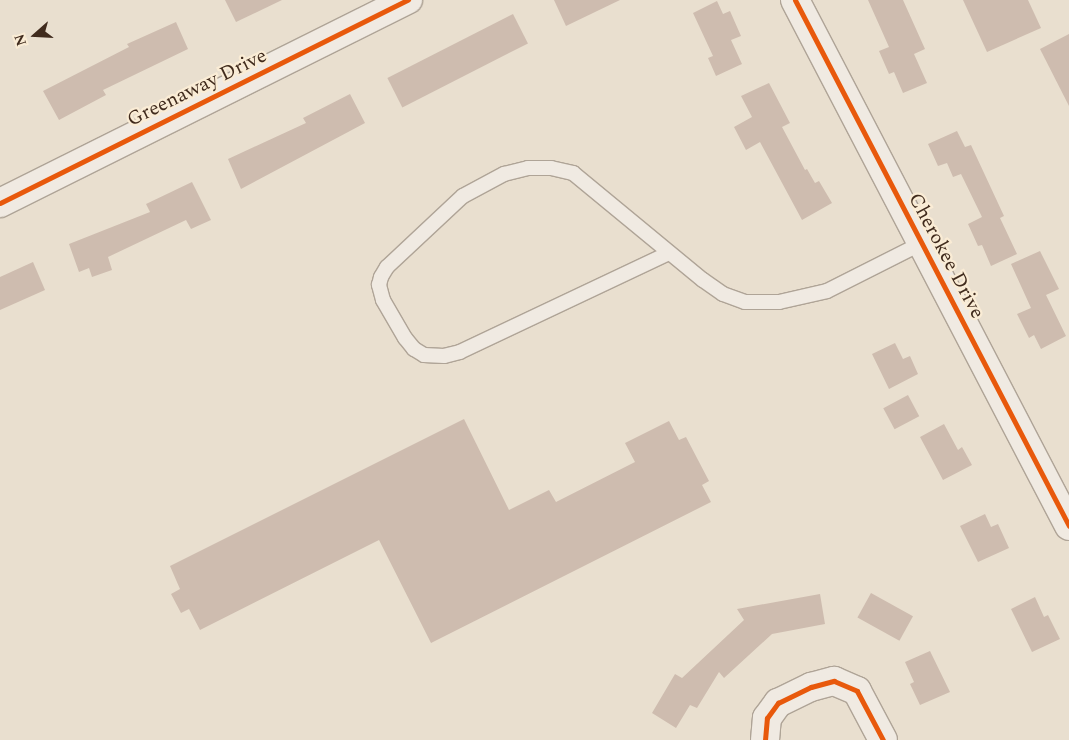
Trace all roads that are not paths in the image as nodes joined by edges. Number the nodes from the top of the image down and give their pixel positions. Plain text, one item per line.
1 (408, 0) edge
2 (795, 0) edge
3 (0, 203) edge
4 (922, 243) junction
5 (670, 253) junction
6 (1069, 526) edge
7 (764, 740) edge
8 (883, 740) edge

1 - 3 street, Greenaway Drive
2 - 4 street, Cherokee Drive
4 - 5 lane
4 - 6 street, Cherokee Drive
5 - 5 lane
7 - 8 street

